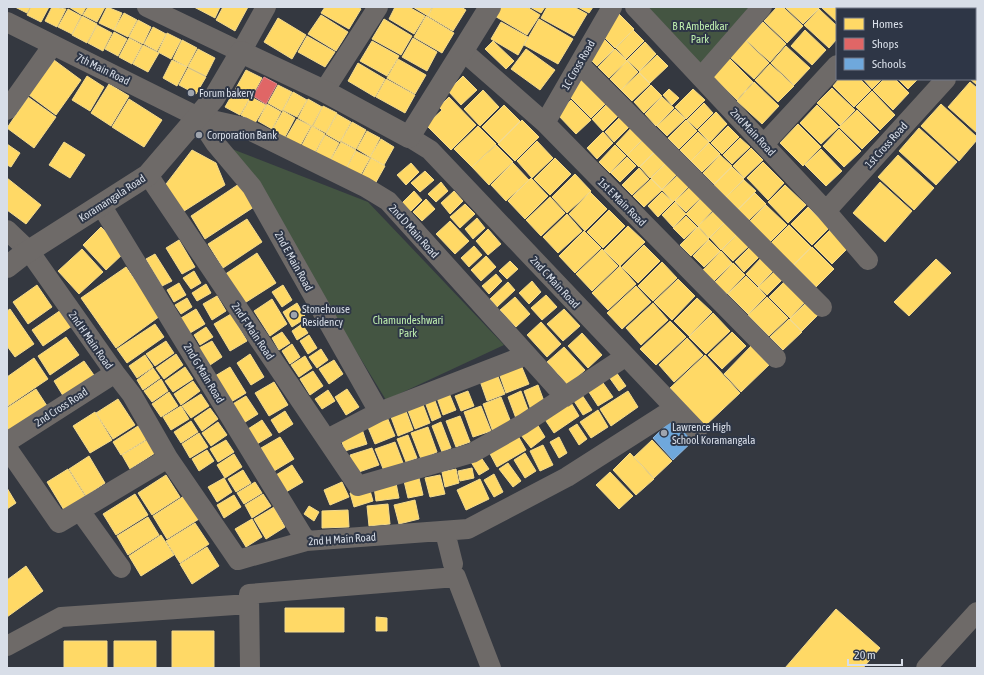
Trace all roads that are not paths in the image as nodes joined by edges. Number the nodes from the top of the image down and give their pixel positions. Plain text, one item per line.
1 (147, 7) edge
2 (266, 7) edge
3 (378, 7) edge
4 (490, 7) edge
5 (612, 7) edge
6 (635, 7) edge
7 (762, 7) edge
8 (7, 22) edge
9 (53, 44) junction
10 (241, 52) junction
11 (464, 52) junction
12 (579, 64) junction
13 (836, 66) edge
14 (701, 77) junction
15 (945, 80) edge
16 (324, 91) junction
17 (7, 110) edge
18 (198, 117) junction
19 (545, 123) junction
20 (409, 137) junction
21 (764, 144) junction
22 (148, 175) junction
23 (101, 205) junction
24 (826, 211) junction
25 (7, 230) edge
26 (28, 251) junction
27 (868, 260) dead end
28 (7, 267) edge
29 (822, 307) dead end
30 (527, 355) junction
31 (625, 357) junction
32 (776, 358) dead end
33 (115, 373) junction
34 (566, 397) junction
35 (675, 408) junction
36 (379, 412) junction
37 (697, 431) dead end
38 (326, 439) junction
39 (7, 442) edge
40 (7, 448) edge
41 (168, 458) junction
42 (80, 511) junction
43 (445, 532) junction
44 (306, 541) junction
45 (453, 564) dead end
46 (121, 568) dead end
47 (249, 604) junction
48 (977, 612) edge
49 (7, 646) edge
50 (250, 668) edge
51 (491, 668) edge
52 (926, 668) edge

1 - 10 street
2 - 10 street
3 - 16 street
4 - 11 street
5 - 12 street, 1C Cross Road
6 - 14 street, 2nd Main Road
7 - 14 street
8 - 9 street, 7th Main Road
9 - 17 street
9 - 18 street, 7th Main Road
10 - 16 street
10 - 18 street, Koramangala Road
11 - 19 street, 1st E Main Road
11 - 20 street
12 - 19 street, 1C Cross Road
12 - 29 street
13 - 21 street
14 - 21 street, 2nd Main Road
15 - 24 street, 1st Cross Road
16 - 20 street
18 - 22 street, Koramangala Road
18 - 30 street, 2nd D Main Road
18 - 36 street, 2nd E Main Road
19 - 32 street, 1st E Main Road
20 - 31 street, 2nd C Main Road
21 - 24 street, 2nd Main Road
22 - 23 street, Koramangala Road
22 - 38 street, 2nd F Main Road
23 - 26 street, Koramangala Road
23 - 44 street, 2nd G Main Road
24 - 27 street, 2nd Main Road
25 - 26 street, 2nd H Main Road
26 - 28 street, Koramangala Road
26 - 33 street, 2nd H Main Road
30 - 34 street, 2nd D Main Road
30 - 36 street
31 - 34 street
31 - 35 street, 2nd C Main Road
33 - 39 street, 2nd Cross Road
33 - 41 street, 2nd H Main Road
34 - 38 street, 2nd F Main Road
35 - 37 street, 2nd C Main Road
35 - 43 street, 2nd H Main Road
36 - 38 street
40 - 42 street
41 - 42 street
41 - 44 street, 2nd H Main Road
42 - 46 street
43 - 44 street, 2nd H Main Road
43 - 45 street
47 - 49 street
47 - 50 street
47 - 51 street
48 - 52 street

